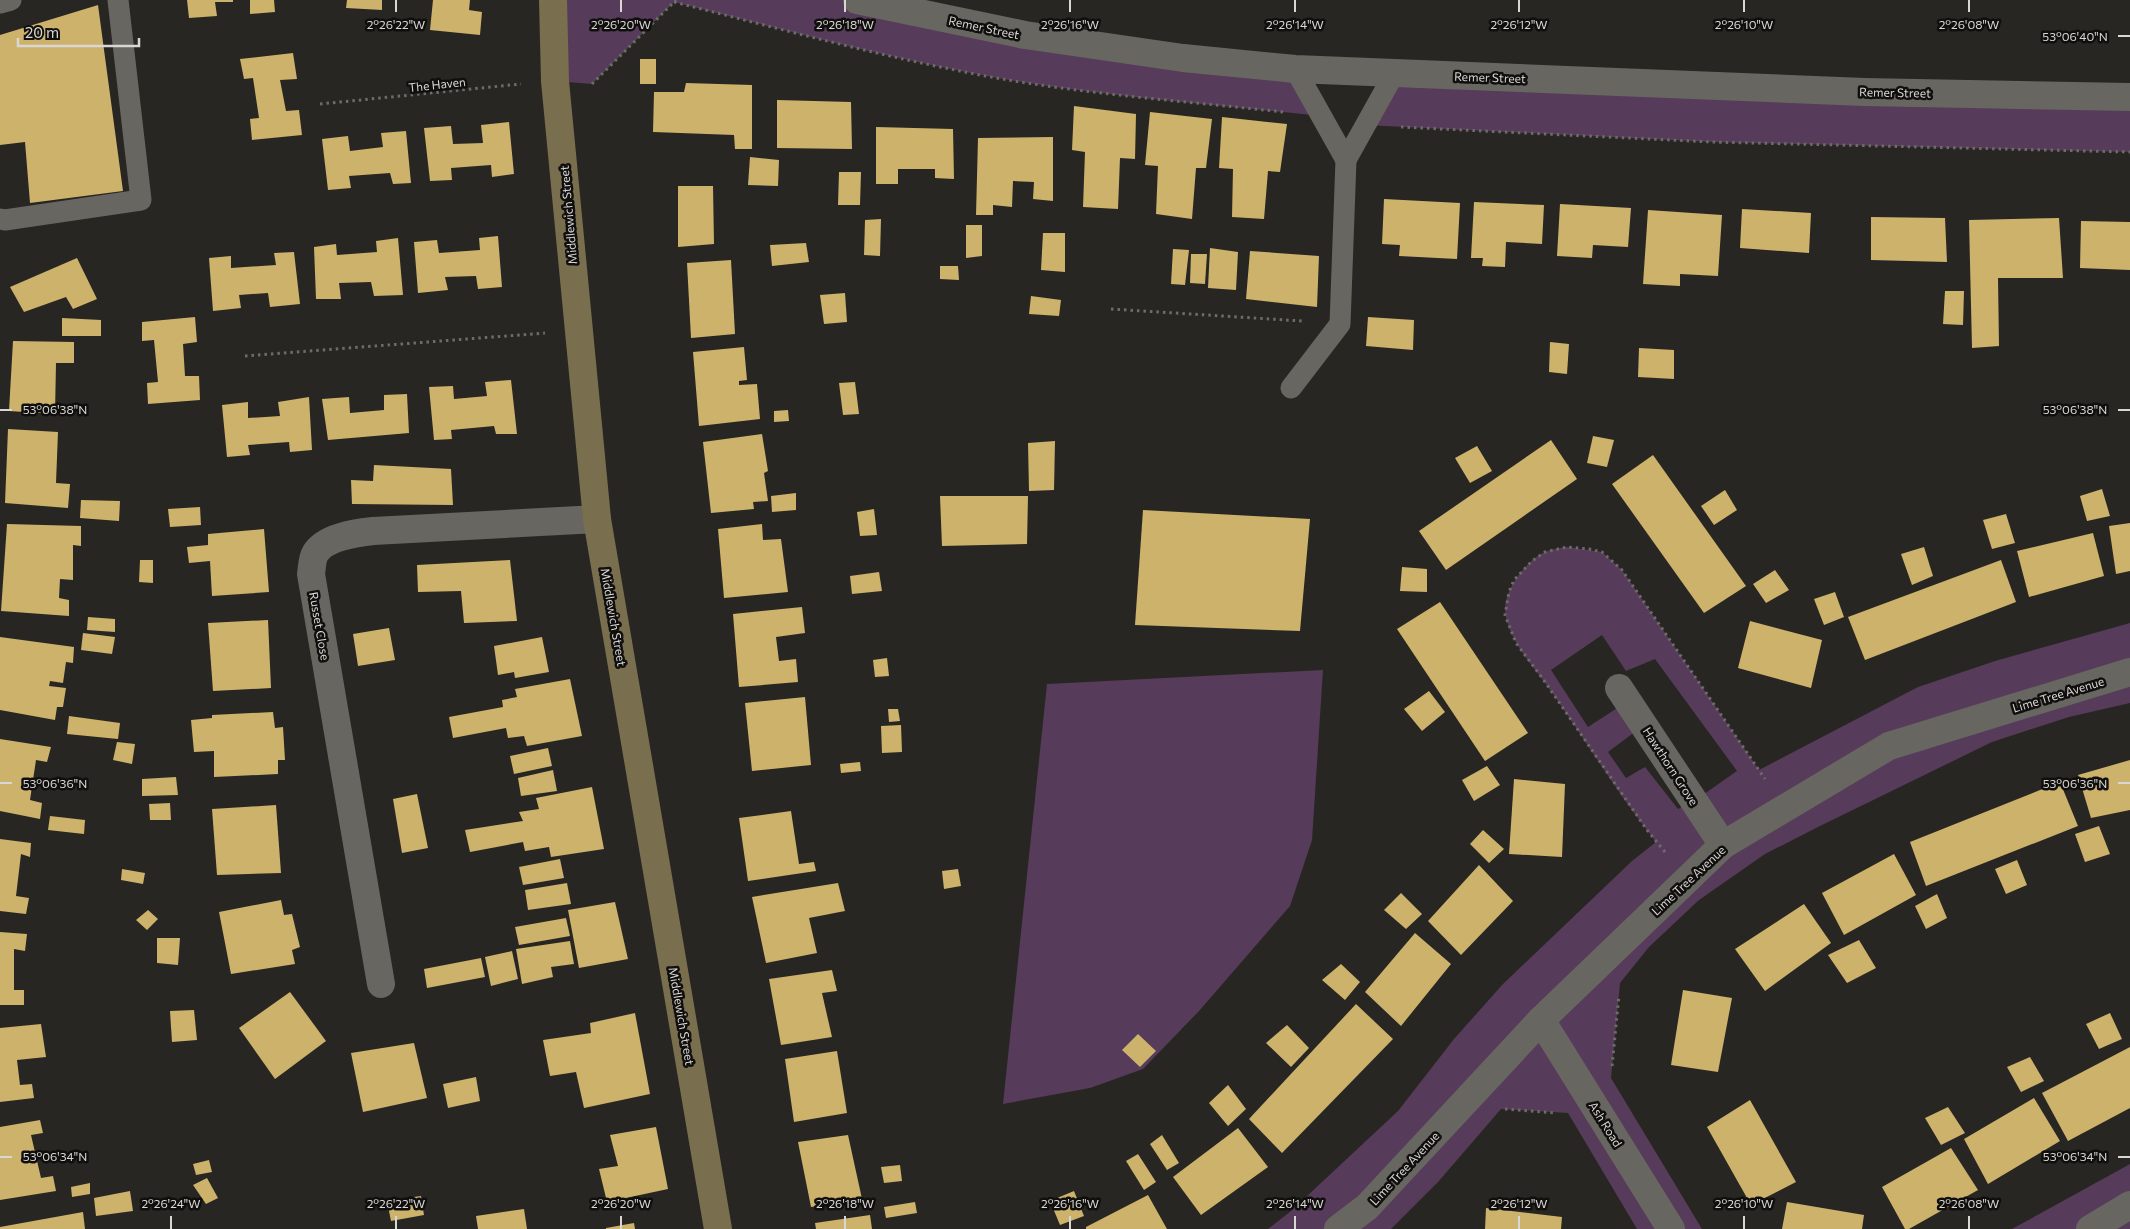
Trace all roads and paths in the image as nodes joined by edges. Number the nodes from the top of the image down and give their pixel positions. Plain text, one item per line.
1 (11, 0) edge
2 (118, 0) edge
3 (553, 0) edge
4 (856, 0) edge
5 (675, 1) edge
6 (0, 3) edge
7 (1295, 70) junction
8 (1394, 74) junction
9 (555, 81) junction
10 (2130, 97) edge
11 (320, 104) dead end
12 (1321, 116) junction
13 (1365, 125) junction
14 (2130, 152) edge
15 (1346, 160) junction
16 (0, 219) edge
17 (1112, 309) dead end
18 (1340, 324) junction
19 (578, 330) junction
20 (245, 356) dead end
21 (1291, 388) dead end
22 (598, 519) junction
23 (2130, 672) edge
24 (1619, 688) dead end
25 (1723, 845) junction
26 (382, 984) dead end
27 (1541, 1020) junction
28 (2130, 1205) edge
29 (718, 1229) edge
30 (1338, 1229) edge
31 (1671, 1229) edge
32 (2090, 1229) edge

1 - 6 lane
2 - 16 lane
3 - 9 main road, Middlewich Street
4 - 7 street, Remer Street
5 - 9 path, The Haven
5 - 12 path
7 - 8 street, Remer Street
7 - 12 lane
8 - 10 street, Remer Street
8 - 13 lane
9 - 11 path, The Haven
9 - 19 main road, Middlewich Street
12 - 15 lane
13 - 14 path
13 - 15 lane
15 - 18 lane
17 - 18 path
18 - 21 lane
19 - 20 path
19 - 22 main road, Middlewich Street
22 - 26 street, Russet Close
22 - 29 main road, Middlewich Street
23 - 25 street, Lime Tree Avenue
24 - 25 street, Hawthorn Grove
25 - 27 street, Lime Tree Avenue
27 - 30 street, Lime Tree Avenue
27 - 31 street, Ash Road
28 - 32 street

